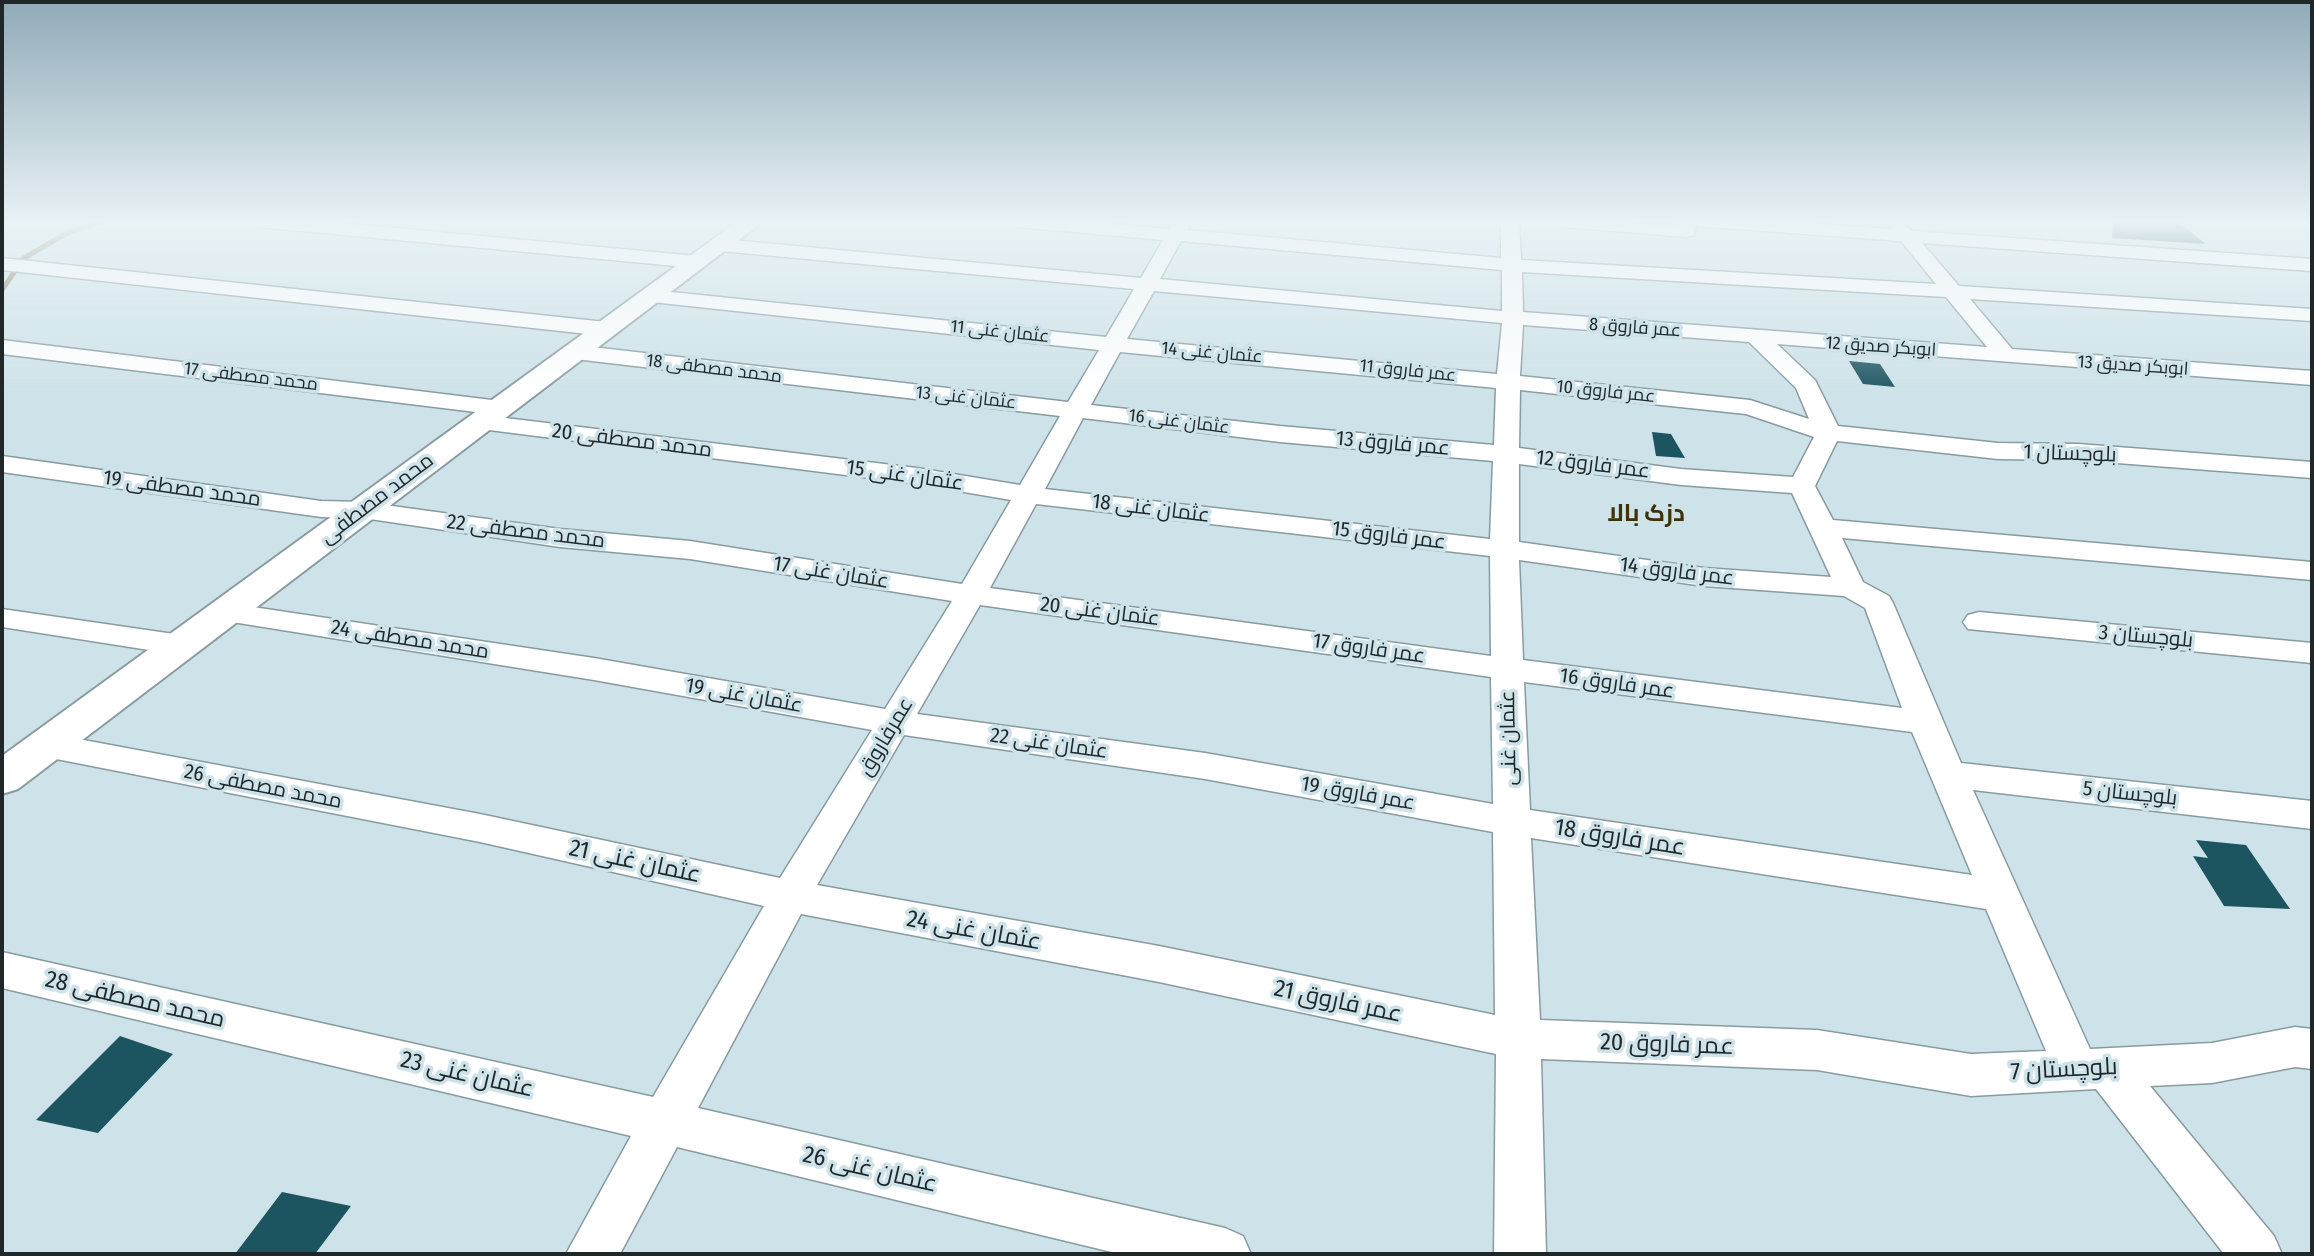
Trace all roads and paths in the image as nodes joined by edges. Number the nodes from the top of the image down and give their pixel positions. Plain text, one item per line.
1 (146, 280) edge
2 (674, 280) edge
3 (1120, 280) edge
4 (1512, 280) edge
5 (1770, 280) edge
6 (1944, 280) edge
7 (1149, 282) junction
8 (1956, 293) junction
9 (652, 296) junction
10 (2312, 315) edge
11 (1513, 318) junction
12 (606, 329) junction
13 (1756, 337) junction
14 (1115, 345) junction
15 (2, 347) edge
16 (575, 352) junction
17 (2006, 356) junction
18 (1309, 361) joint
19 (2312, 378) edge
20 (1508, 382) junction
21 (853, 387) joint
22 (1079, 410) junction
23 (490, 415) junction
24 (1828, 433) junction
25 (1280, 434) joint
26 (1506, 454) junction
27 (782, 460) joint
28 (2, 464) edge
29 (2312, 470) edge
30 (1802, 486) junction
31 (1028, 495) junction
32 (362, 510) junction
33 (1274, 523) joint
34 (1822, 528) junction
35 (1504, 549) junction
36 (690, 550) joint
37 (2312, 571) edge
38 (1851, 587) junction
39 (971, 595) junction
40 (226, 612) junction
41 (2, 618) edge
42 (1979, 622) dead end
43 (1229, 629) joint
44 (181, 645) junction
45 (2312, 653) edge
46 (594, 669) joint
47 (1508, 669) junction
48 (894, 722) junction
49 (1925, 722) junction
50 (46, 745) junction
51 (1205, 766) joint
52 (1947, 774) junction
53 (2, 778) edge
54 (2312, 815) edge
55 (1511, 821) junction
56 (480, 828) joint
57 (2000, 895) junction
58 (790, 896) junction
59 (1158, 964) joint
60 (2, 970) edge
61 (268, 1030) joint
62 (1518, 1039) junction
63 (2312, 1049) edge
64 (1817, 1051) joint
65 (2092, 1069) junction
66 (665, 1122) junction
67 (592, 1254) edge
68 (1225, 1254) edge
69 (1520, 1254) edge
70 (2256, 1254) edge

1 - 12 street
2 - 9 street, محمد مصطفی
3 - 7 street, عمر فاروق 8
4 - 11 street, عثمان غنی
5 - 8 street
6 - 8 street
7 - 11 street, عمر فاروق 8
7 - 14 street, عمرفاروق
8 - 10 street
8 - 17 street
9 - 12 street, محمد مصطفی
9 - 14 street, عثمان غنی 11
11 - 13 street, عمر فاروق 8
11 - 20 street, عثمان غنی
12 - 16 street, محمد مصطفی
13 - 17 street, ابوبکر صدیق 12
13 - 24 street
14 - 18 street, عثمان غنی 14
14 - 22 street, عمرفاروق
15 - 23 street, محمد مصطفی 17
16 - 21 street, محمد مصطفی 18
16 - 23 street, محمد مصطفی
17 - 19 street, ابوبکر صدیق 13
18 - 20 street, عمر فاروق 11
20 - 24 street, عمر فاروق 10
20 - 26 street, عثمان غنی
21 - 22 street, عثمان غنی 13
22 - 25 street, عثمان غنی 16
22 - 31 street, عمرفاروق
23 - 27 street, محمد مصطفی 20
23 - 32 street, محمد مصطفی
24 - 29 street, بلوچستان 1
24 - 30 street
25 - 26 street, عمر فاروق 13
26 - 30 street, عمر فاروق 12
26 - 35 street, عثمان غنی
27 - 31 street, عثمان غنی 15
28 - 32 street, محمد مصطفی 19
30 - 34 street
31 - 33 street, عثمان غنی 18
31 - 39 street, عمرفاروق
32 - 36 street, محمد مصطفی 22
32 - 40 street, محمد مصطفی
33 - 35 street, عمر فاروق 15
34 - 37 street
34 - 38 street
35 - 38 street, عمر فاروق 14
35 - 47 street, عثمان غنی
36 - 39 street, عثمان غنی 17
38 - 49 street
39 - 43 street, عثمان غنی 20
39 - 48 street, عمرفاروق
40 - 44 street, محمد مصطفی
40 - 46 street, محمد مصطفی 24
41 - 44 street
42 - 45 street, بلوچستان 3
43 - 47 street, عمر فاروق 17
44 - 50 street, محمد مصطفی
46 - 48 street, عثمان غنی 19
47 - 49 street, عمر فاروق 16
47 - 55 street, عثمان غنی
48 - 51 street, عثمان غنی 22
48 - 58 street, عمرفاروق
49 - 52 street
50 - 53 street, محمد مصطفی
50 - 56 street, محمد مصطفی 26
51 - 55 street, عمر فاروق 19
52 - 54 street, بلوچستان 5
52 - 57 street
55 - 57 street, عمر فاروق 18
55 - 62 street, عثمان غنی
56 - 58 street, عثمان غنی 21
57 - 65 street
58 - 59 street, عثمان غنی 24
58 - 66 street, عمرفاروق
59 - 62 street, عمر فاروق 21
60 - 61 street, محمد مصطفی 28
61 - 66 street, عثمان غنی 23
62 - 64 street, عمر فاروق 20
62 - 69 street, عثمان غنی
63 - 65 street, بلوچستان 7
64 - 65 street, بلوچستان 7
65 - 70 street
66 - 67 street, عمرفاروق
66 - 68 street, عثمان غنی 26

